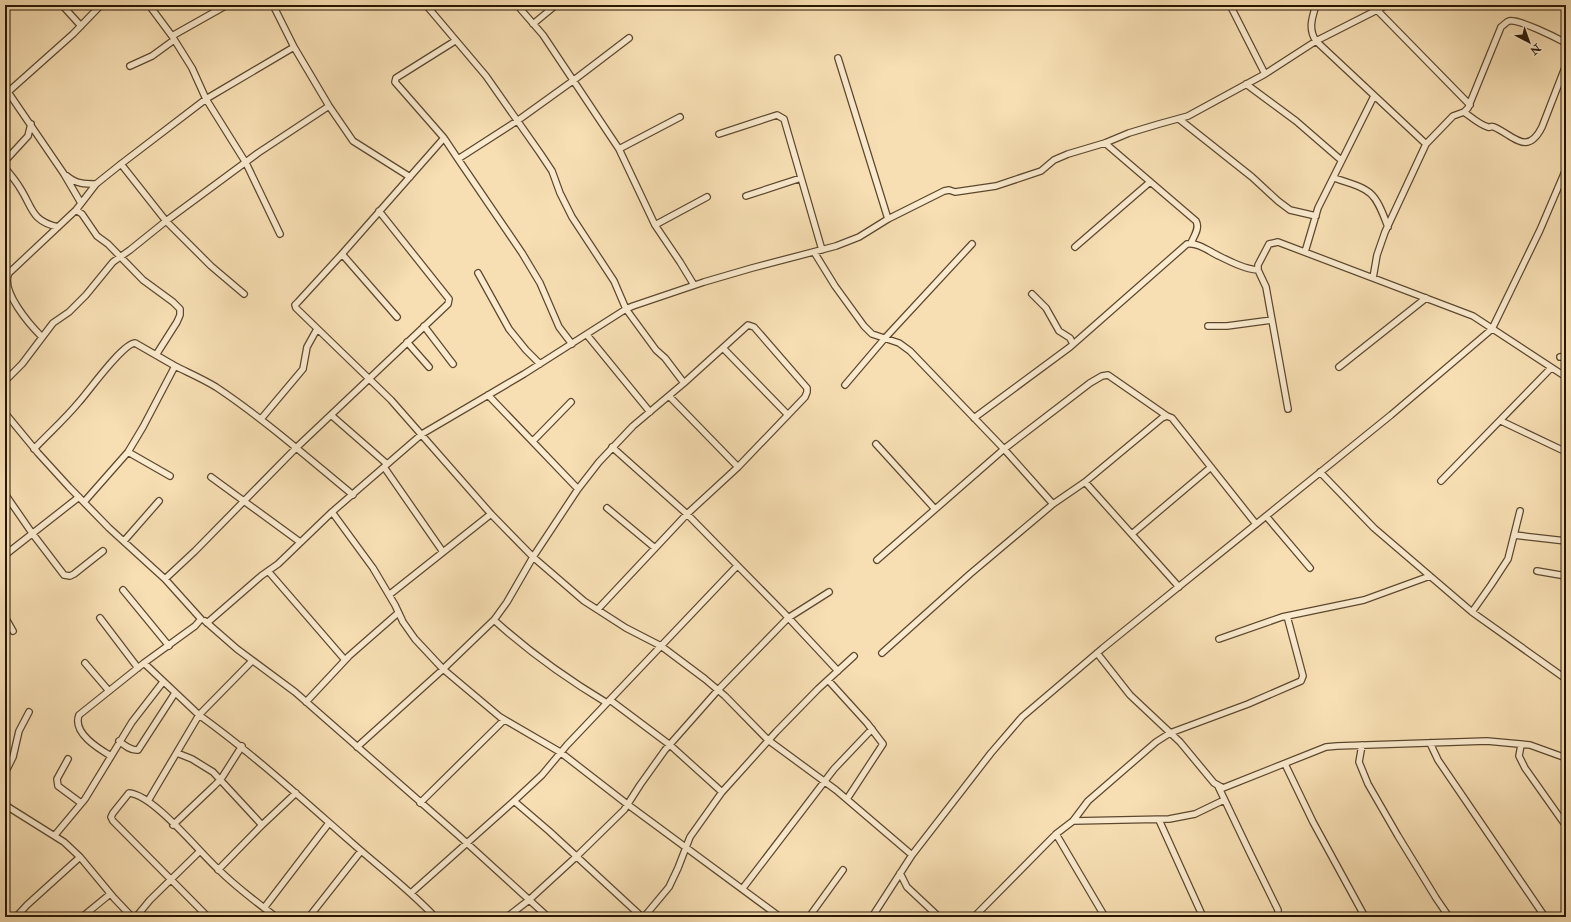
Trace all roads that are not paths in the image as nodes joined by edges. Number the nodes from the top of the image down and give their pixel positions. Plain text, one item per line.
1 (62, 5) edge
2 (101, 5) edge
3 (149, 5) edge
4 (227, 5) edge
5 (273, 5) edge
6 (426, 5) edge
7 (517, 5) edge
8 (556, 5) edge
9 (1230, 5) edge
10 (1316, 5) edge
11 (1387, 5) edge
12 (1377, 10) junction
13 (533, 24) junction
14 (81, 26) junction
15 (173, 38) junction
16 (629, 38) dead end
17 (455, 41) junction
18 (1316, 41) junction
19 (1566, 42) edge
20 (294, 47) junction
21 (838, 58) dead end
22 (1566, 65) edge
23 (130, 66) dead end
24 (1265, 74) junction
25 (574, 80) junction
26 (1246, 84) junction
27 (6, 92) edge
28 (1374, 96) junction
29 (206, 99) junction
30 (1470, 105) junction
31 (329, 106) junction
32 (1464, 112) junction
33 (680, 117) dead end
34 (1180, 119) junction
35 (517, 121) junction
36 (31, 124) junction
37 (719, 134) dead end
38 (38, 135) junction
39 (28, 136) junction
40 (444, 138) junction
41 (1105, 143) junction
42 (1426, 144) junction
43 (619, 149) junction
44 (458, 159) junction
45 (1342, 160) junction
46 (5, 161) edge
47 (246, 163) junction
48 (121, 164) junction
49 (5, 168) edge
50 (1566, 169) edge
51 (64, 174) junction
52 (410, 177) junction
53 (801, 178) junction
54 (1334, 178) junction
55 (1150, 182) junction
56 (96, 184) junction
57 (746, 196) dead end
58 (707, 197) dead end
59 (81, 203) junction
60 (76, 210) junction
61 (379, 211) junction
62 (1316, 216) junction
63 (888, 219) junction
64 (166, 221) junction
65 (655, 225) junction
66 (58, 227) junction
67 (1388, 227) junction
68 (280, 234) dead end
69 (1191, 243) junction
70 (972, 244) dead end
71 (1075, 246) dead end
72 (822, 250) junction
73 (814, 252) junction
74 (1305, 252) junction
75 (342, 254) junction
76 (120, 256) junction
77 (1258, 270) junction
78 (478, 273) dead end
79 (6, 275) edge
80 (1373, 278) junction
81 (694, 285) junction
82 (244, 294) dead end
83 (1032, 294) dead end
84 (1426, 298) junction
85 (626, 309) junction
86 (397, 317) dead end
87 (1272, 320) junction
88 (424, 326) junction
89 (1208, 326) dead end
90 (317, 329) junction
91 (1492, 329) junction
92 (587, 335) junction
93 (42, 338) junction
94 (885, 338) junction
95 (407, 342) junction
96 (572, 344) junction
97 (1073, 344) junction
98 (723, 348) junction
99 (156, 355) junction
100 (452, 364) dead end
101 (540, 364) junction
102 (175, 366) junction
103 (429, 368) dead end
104 (1339, 368) dead end
105 (1551, 368) junction
106 (1566, 377) edge
107 (368, 378) junction
108 (5, 381) edge
109 (684, 383) junction
110 (845, 384) dead end
111 (488, 395) junction
112 (670, 396) junction
113 (571, 402) dead end
114 (1288, 409) dead end
115 (650, 412) junction
116 (5, 413) edge
117 (331, 415) junction
118 (788, 415) junction
119 (1167, 416) junction
120 (974, 418) junction
121 (261, 419) junction
122 (1501, 421) junction
123 (422, 434) junction
124 (533, 441) junction
125 (876, 444) dead end
126 (612, 447) junction
127 (296, 448) junction
128 (34, 449) junction
129 (1004, 449) junction
130 (1562, 450) dead end
131 (128, 452) junction
132 (385, 466) junction
133 (738, 467) junction
134 (1211, 467) junction
135 (1320, 472) junction
136 (170, 476) dead end
137 (210, 477) dead end
138 (1441, 481) dead end
139 (1085, 482) junction
140 (578, 489) junction
141 (5, 494) edge
142 (353, 494) junction
143 (79, 497) junction
144 (244, 500) junction
145 (158, 501) dead end
146 (84, 502) junction
147 (1052, 504) junction
148 (607, 508) dead end
149 (935, 509) junction
150 (1520, 511) dead end
151 (332, 512) junction
152 (491, 514) junction
153 (687, 514) junction
154 (1266, 516) junction
155 (1256, 524) junction
156 (1133, 533) junction
157 (32, 534) junction
158 (1514, 535) junction
159 (124, 541) junction
160 (1566, 541) edge
161 (300, 542) junction
162 (655, 548) junction
163 (103, 551) dead end
164 (443, 552) junction
165 (5, 555) edge
166 (533, 557) junction
167 (877, 560) dead end
168 (737, 566) junction
169 (1310, 568) dead end
170 (268, 571) junction
171 (1537, 571) dead end
172 (1430, 576) junction
173 (1566, 576) edge
174 (165, 579) junction
175 (1179, 587) junction
176 (123, 590) dead end
177 (828, 592) dead end
178 (389, 595) junction
179 (598, 609) junction
180 (1472, 612) junction
181 (398, 613) junction
182 (1287, 616) junction
183 (5, 617) edge
184 (100, 618) dead end
185 (788, 618) junction
186 (201, 619) junction
187 (494, 620) junction
188 (207, 623) junction
189 (13, 631) dead end
190 (1219, 639) dead end
191 (169, 646) junction
192 (661, 646) junction
193 (882, 653) dead end
194 (1097, 653) junction
195 (854, 656) dead end
196 (345, 660) junction
197 (252, 661) junction
198 (85, 663) dead end
199 (144, 663) junction
200 (138, 668) junction
201 (443, 669) junction
202 (838, 671) junction
203 (1566, 679) edge
204 (828, 680) junction
205 (164, 682) junction
206 (718, 690) junction
207 (109, 691) junction
208 (175, 693) junction
209 (306, 702) junction
210 (608, 702) junction
211 (29, 712) dead end
212 (199, 715) junction
213 (504, 720) junction
214 (872, 729) junction
215 (1170, 733) junction
216 (768, 740) junction
217 (119, 741) junction
218 (1430, 743) junction
219 (670, 745) junction
220 (1362, 745) junction
221 (1521, 745) junction
222 (242, 746) junction
223 (357, 747) junction
224 (560, 752) junction
225 (177, 753) junction
226 (111, 756) junction
227 (1566, 758) edge
228 (68, 759) dead end
229 (1285, 764) junction
230 (5, 773) edge
231 (221, 779) junction
232 (825, 782) junction
233 (1218, 786) junction
234 (722, 792) junction
235 (296, 793) junction
236 (847, 799) junction
237 (1224, 800) junction
238 (148, 801) junction
239 (514, 801) junction
240 (81, 803) junction
241 (420, 803) junction
242 (627, 804) junction
243 (5, 805) edge
244 (1159, 820) junction
245 (1073, 821) junction
246 (329, 823) junction
247 (173, 825) junction
248 (262, 825) junction
249 (1566, 826) edge
250 (1056, 834) junction
251 (55, 835) junction
252 (466, 843) junction
253 (685, 847) junction
254 (200, 851) junction
255 (361, 851) junction
256 (912, 855) junction
257 (577, 856) junction
258 (80, 857) junction
259 (218, 870) junction
260 (843, 870) dead end
261 (900, 873) junction
262 (171, 879) junction
263 (743, 888) junction
264 (411, 893) junction
265 (110, 894) junction
266 (529, 900) junction
267 (264, 908) junction
268 (646, 916) edge
269 (16, 917) edge
270 (82, 917) edge
271 (132, 917) edge
272 (136, 917) edge
273 (208, 917) edge
274 (276, 917) edge
275 (309, 917) edge
276 (435, 917) edge
277 (507, 917) edge
278 (548, 917) edge
279 (780, 917) edge
280 (808, 917) edge
281 (872, 917) edge
282 (939, 917) edge
283 (974, 917) edge
284 (1105, 917) edge
285 (1203, 917) edge
286 (1272, 917) edge
287 (1365, 917) edge
288 (1450, 917) edge
289 (1545, 917) edge

1 - 14 street
2 - 14 street
3 - 15 street
4 - 15 street
5 - 20 street
6 - 17 street
7 - 13 street
8 - 13 street
9 - 24 street
10 - 18 street
11 - 12 street
12 - 18 street
12 - 30 street
13 - 25 street
14 - 27 street
15 - 23 street
15 - 29 street
16 - 25 street
17 - 35 street
17 - 40 street
18 - 24 street
18 - 28 street
19 - 30 street
20 - 29 street
20 - 31 street
21 - 63 street
22 - 32 street
24 - 26 street
25 - 35 street
25 - 43 street
26 - 34 street
26 - 45 street
27 - 36 street
28 - 42 street
28 - 45 street
29 - 47 street
29 - 48 street
30 - 32 street
31 - 47 street
31 - 52 street
32 - 42 street
33 - 43 street
34 - 41 street
34 - 62 street
35 - 44 street
35 - 85 street
36 - 38 street
36 - 39 street
37 - 53 street
38 - 39 street
38 - 51 street
39 - 46 street
40 - 44 street
40 - 52 street
41 - 55 street
41 - 63 street
42 - 67 street
43 - 65 street
44 - 96 street
45 - 54 street
47 - 64 street
47 - 68 street
48 - 56 street
48 - 64 street
49 - 66 street
50 - 91 street
51 - 56 street
51 - 59 street
52 - 61 street
53 - 57 street
53 - 72 street
54 - 62 street
54 - 67 street
55 - 69 street
55 - 71 street
56 - 59 street
58 - 65 street
59 - 60 street
60 - 66 street
60 - 76 street
61 - 75 street
61 - 88 street
62 - 74 street
63 - 72 street
64 - 76 street
64 - 82 street
65 - 81 street
66 - 79 street
67 - 80 street
69 - 77 street
69 - 97 street
70 - 94 street
72 - 73 street
73 - 81 street
73 - 94 street
74 - 77 street
74 - 80 street
75 - 86 street
75 - 90 street
76 - 93 street
76 - 99 street
77 - 87 street
78 - 101 street
79 - 93 street
80 - 84 street
81 - 85 street
83 - 97 street
84 - 91 street
84 - 104 street
85 - 92 street
85 - 109 street
87 - 89 street
87 - 114 street
88 - 95 street
88 - 100 street
90 - 107 street
90 - 121 street
91 - 105 street
91 - 135 street
92 - 96 street
92 - 115 street
93 - 108 street
94 - 110 street
94 - 120 street
95 - 103 street
95 - 107 street
96 - 101 street
97 - 120 street
98 - 109 street
98 - 118 street
98 - 118 street
99 - 102 street
99 - 128 street
101 - 111 street
102 - 121 street
102 - 131 street
105 - 106 street
105 - 122 street
107 - 117 street
107 - 123 street
109 - 112 street
111 - 123 street
111 - 124 street
112 - 115 street
112 - 133 street
113 - 124 street
115 - 126 street
116 - 128 street
117 - 127 street
117 - 132 street
118 - 133 street
119 - 129 street
119 - 134 street
119 - 139 street
120 - 129 street
121 - 127 street
122 - 130 street
122 - 138 street
123 - 132 street
123 - 152 street
124 - 140 street
125 - 149 street
126 - 140 street
126 - 153 street
127 - 142 street
127 - 144 street
128 - 143 street
129 - 147 street
129 - 149 street
131 - 136 street
131 - 146 street
132 - 142 street
132 - 164 street
133 - 153 street
134 - 155 street
134 - 156 street
135 - 154 street
135 - 172 street
137 - 144 street
139 - 147 street
139 - 156 street
140 - 166 street
141 - 157 street
142 - 151 street
143 - 146 street
143 - 157 street
144 - 161 street
144 - 174 street
145 - 159 street
146 - 159 street
147 - 193 street
148 - 162 street
149 - 167 street
150 - 158 street
151 - 161 street
151 - 178 street
152 - 164 street
152 - 166 street
153 - 162 street
153 - 168 street
154 - 155 street
154 - 169 street
155 - 175 street
156 - 175 street
157 - 163 street
157 - 165 street
158 - 160 street
158 - 180 street
159 - 174 street
161 - 170 street
162 - 179 street
164 - 178 street
166 - 179 street
166 - 187 street
168 - 185 street
168 - 192 street
170 - 188 street
170 - 196 street
171 - 173 street
172 - 180 street
172 - 182 street
174 - 186 street
175 - 194 street
176 - 191 street
177 - 185 street
178 - 181 street
179 - 192 street
180 - 203 street
181 - 196 street
181 - 201 street
182 - 190 street
182 - 215 street
183 - 189 street
184 - 200 street
185 - 202 street
185 - 206 street
186 - 188 street
186 - 191 street
187 - 201 street
187 - 210 street
188 - 197 street
191 - 199 street
192 - 206 street
192 - 210 street
194 - 215 street
194 - 256 street
195 - 202 street
196 - 209 street
197 - 209 street
197 - 212 street
198 - 207 street
199 - 200 street
199 - 205 street
200 - 207 street
201 - 213 street
201 - 223 street
202 - 204 street
204 - 214 street
204 - 216 street
205 - 208 street
205 - 217 street
206 - 216 street
206 - 219 street
207 - 226 street
208 - 212 street
208 - 217 street
209 - 223 street
210 - 219 street
210 - 224 street
211 - 230 street
212 - 222 street
212 - 225 street
213 - 224 street
213 - 241 street
214 - 232 street
214 - 236 street
215 - 233 street
215 - 245 street
216 - 232 street
216 - 234 street
217 - 226 street
218 - 220 street
218 - 221 street
218 - 289 street
219 - 234 street
219 - 242 street
220 - 229 street
220 - 288 street
221 - 227 street
221 - 249 street
222 - 231 street
222 - 235 street
223 - 241 street
224 - 239 street
224 - 242 street
225 - 231 street
225 - 238 street
226 - 240 street
228 - 240 street
229 - 233 street
229 - 287 street
231 - 247 street
231 - 248 street
232 - 236 street
232 - 263 street
233 - 237 street
234 - 253 street
235 - 246 street
235 - 248 street
236 - 256 street
237 - 244 street
237 - 286 street
238 - 247 street
238 - 262 street
239 - 252 street
239 - 257 street
240 - 251 street
241 - 252 street
242 - 253 street
242 - 257 street
243 - 251 street
244 - 245 street
244 - 285 street
245 - 250 street
246 - 255 street
246 - 267 street
247 - 254 street
248 - 259 street
250 - 283 street
250 - 284 street
251 - 258 street
252 - 264 street
252 - 266 street
253 - 263 street
253 - 268 street
254 - 259 street
254 - 262 street
255 - 264 street
255 - 275 street
256 - 261 street
257 - 266 street
257 - 268 street
258 - 265 street
258 - 269 street
259 - 267 street
260 - 280 street
261 - 281 street
261 - 282 street
262 - 272 street
262 - 273 street
263 - 279 street
264 - 276 street
265 - 270 street
265 - 271 street
266 - 277 street
266 - 278 street
267 - 274 street

